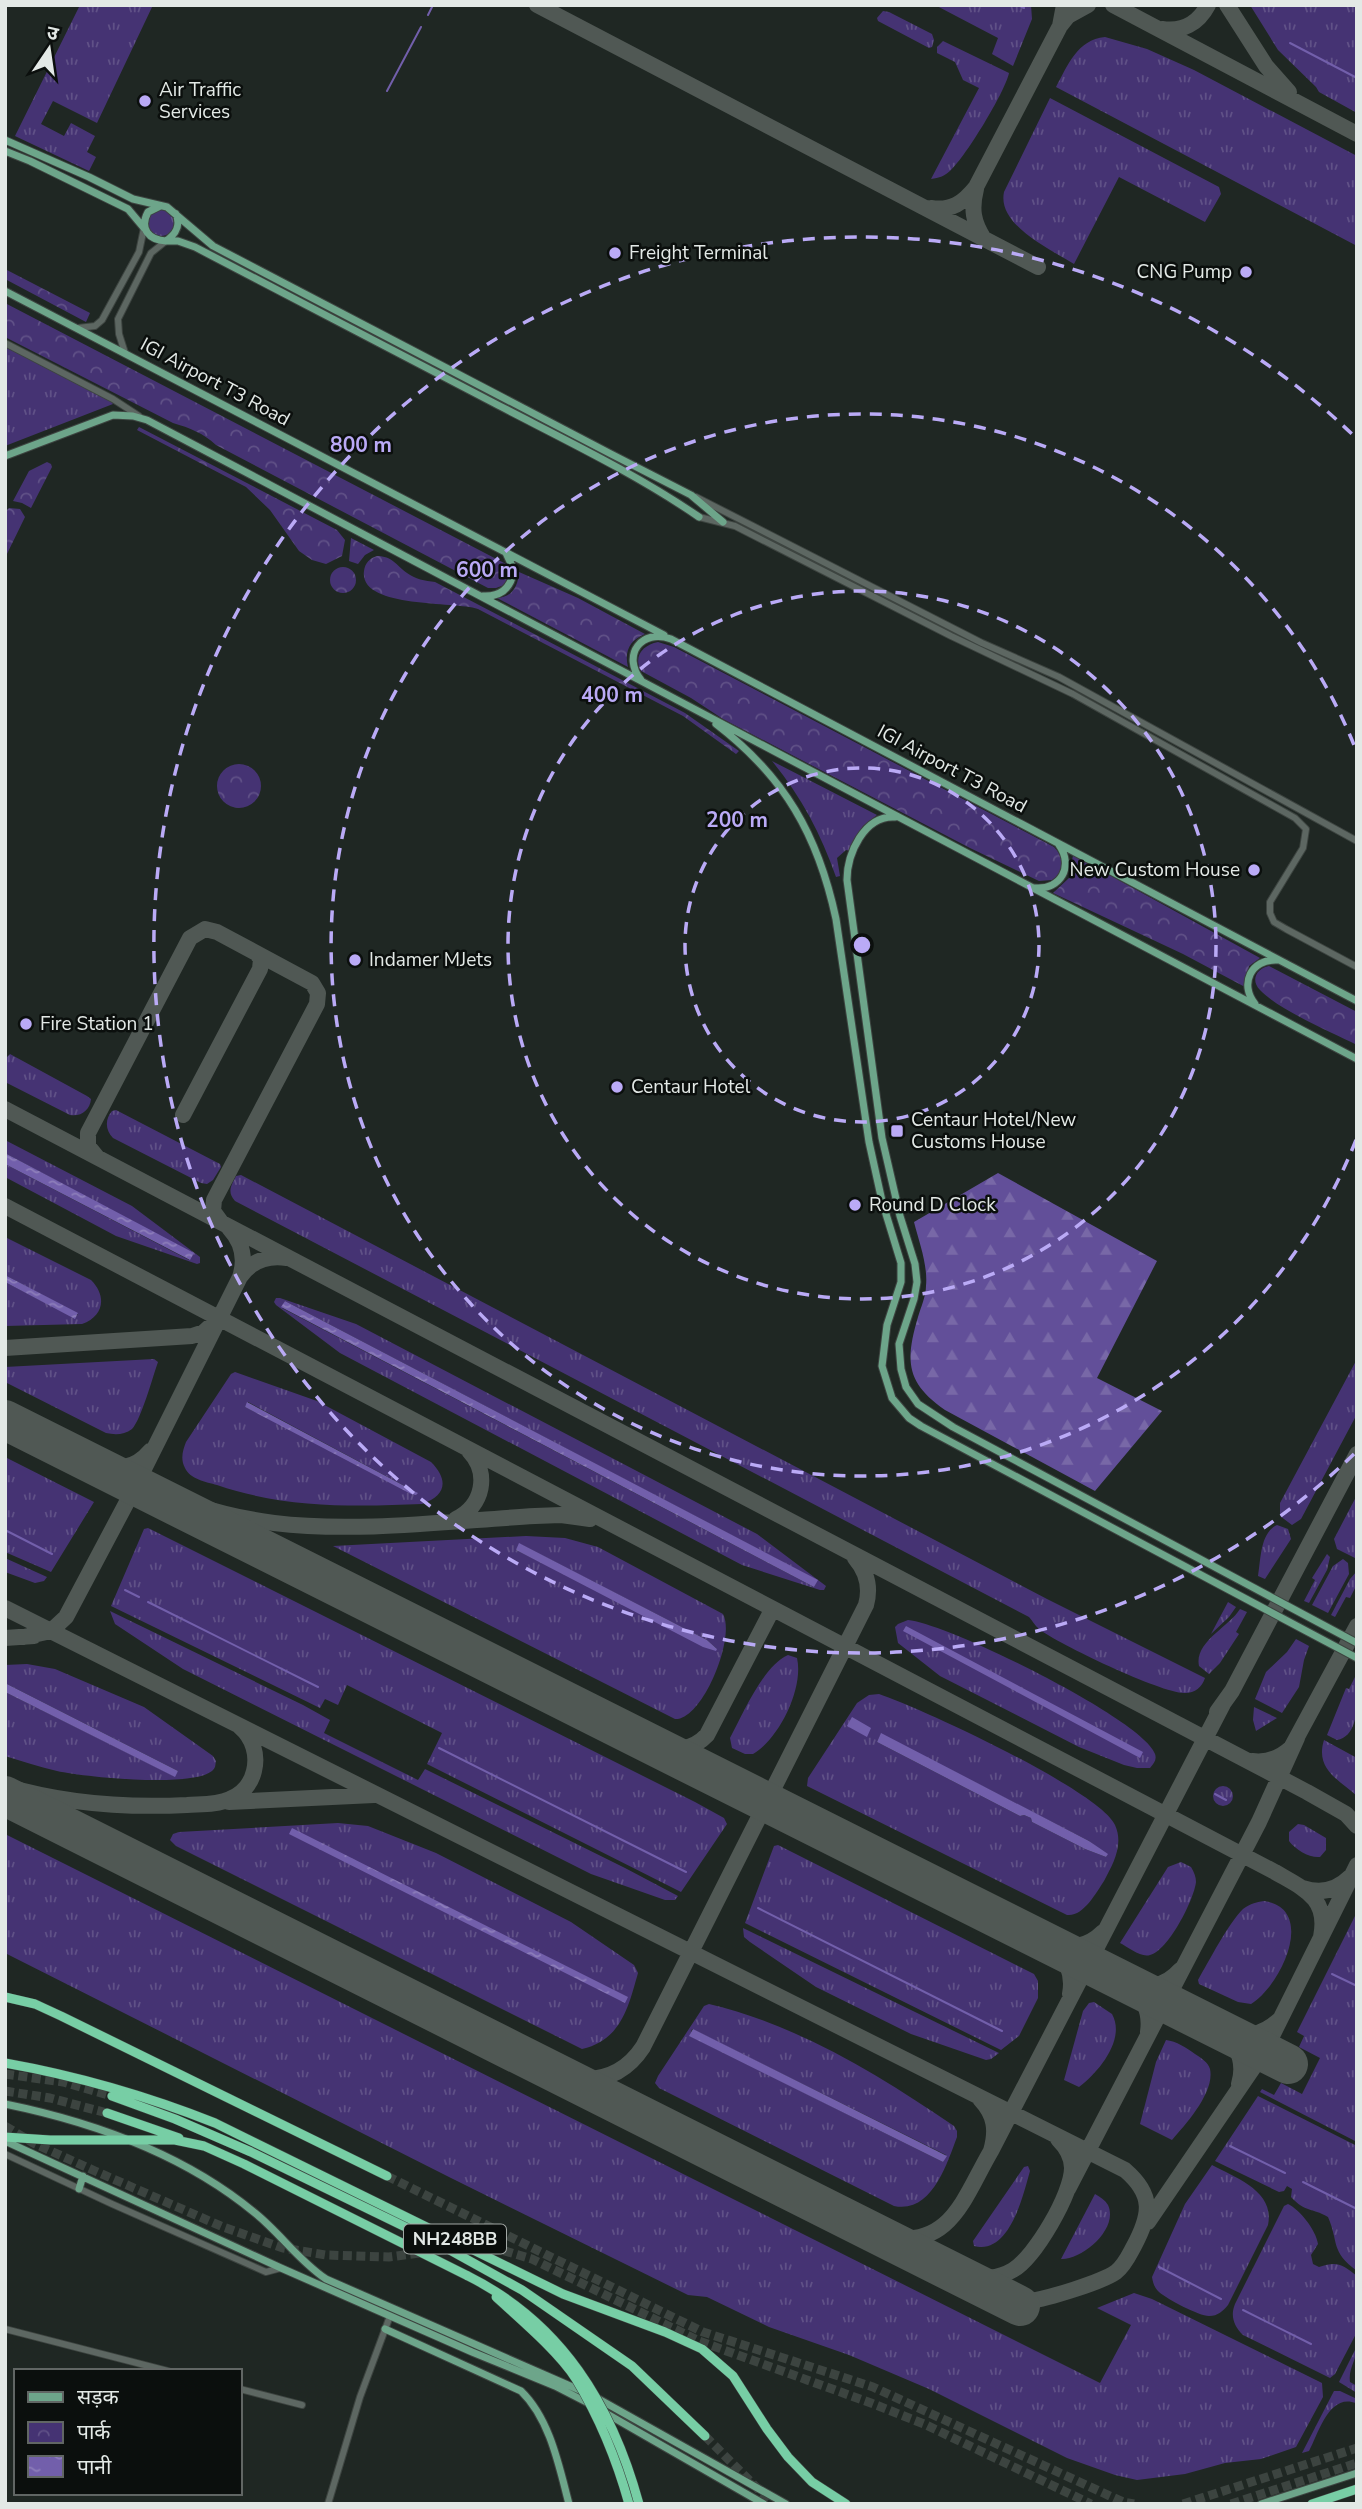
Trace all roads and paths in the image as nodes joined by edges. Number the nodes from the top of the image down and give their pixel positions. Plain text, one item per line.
1 (5, 140) edge
2 (5, 151) edge
3 (162, 206) junction
4 (176, 214) junction
5 (144, 228) junction
6 (166, 241) junction
7 (5, 291) edge
8 (76, 328) junction
9 (5, 343) edge
10 (125, 353) junction
11 (146, 421) junction
12 (5, 456) edge
13 (691, 495) junction
14 (699, 517) joint
15 (723, 522) junction
16 (500, 548) junction
17 (477, 594) junction
18 (671, 639) junction
19 (647, 684) junction
20 (698, 711) junction
21 (902, 819) junction
22 (1053, 840) junction
23 (1357, 841) edge
24 (1029, 886) junction
25 (1285, 963) junction
26 (1357, 967) edge
27 (1357, 1000) edge
28 (1261, 1008) junction
29 (1357, 1059) edge
30 (1357, 1643) edge
31 (1357, 1658) edge
32 (5, 1997) edge
33 (5, 2063) edge
34 (112, 2096) tunnel mouth
35 (5, 2104) edge
36 (107, 2113) tunnel mouth
37 (5, 2139) edge
38 (123, 2139) junction
39 (204, 2146) junction
40 (5, 2154) edge
41 (83, 2176) junction
42 (387, 2176) tunnel mouth
43 (79, 2189) junction
44 (281, 2268) junction
45 (481, 2283) junction
46 (390, 2316) junction
47 (5, 2329) edge
48 (385, 2329) junction
49 (160, 2369) edge
50 (242, 2390) edge
51 (302, 2405) dead end
52 (705, 2437) tunnel mouth
53 (1357, 2473) edge
54 (1357, 2489) edge
55 (328, 2504) edge
56 (569, 2504) edge
57 (629, 2504) edge
58 (639, 2504) edge
59 (764, 2504) edge
60 (786, 2504) edge
61 (846, 2504) edge
62 (1261, 2504) edge
63 (1312, 2504) edge

1 - 3 main road
2 - 5 main road
3 - 4 main road
3 - 5 main road
4 - 6 main road
4 - 13 main road
5 - 6 main road
5 - 8 street
6 - 10 street
6 - 14 main road
7 - 8 main road, IGI Airport T3 Road
8 - 10 main road, IGI Airport T3 Road
9 - 11 street
10 - 16 main road, IGI Airport T3 Road
11 - 12 main road
11 - 17 main road
13 - 15 main road
13 - 23 street
14 - 15 street
15 - 26 street
16 - 17 main road
16 - 18 main road, IGI Airport T3 Road
17 - 19 main road
18 - 19 main road
18 - 22 main road, IGI Airport T3 Road
19 - 20 main road
20 - 21 main road
20 - 31 main road
21 - 24 main road
21 - 30 main road
22 - 24 main road
22 - 25 main road, IGI Airport T3 Road
24 - 28 main road
25 - 27 main road, IGI Airport T3 Road
25 - 28 main road
28 - 29 main road
32 - 42 highway
33 - 61 highway, NH248BB
34 - 52 highway, NH248BB
35 - 38 main road
36 - 39 highway
37 - 38 highway
37 - 41 main road
38 - 39 highway
38 - 60 main road
39 - 45 highway, bridge
40 - 43 street
41 - 43 main road
41 - 44 main road
43 - 44 street
44 - 46 main road
45 - 57 highway, bridge
45 - 58 highway, bridge
46 - 48 street
46 - 59 main road
47 - 49 street
48 - 55 street
48 - 56 main road
50 - 51 street
53 - 62 main road
54 - 63 highway

